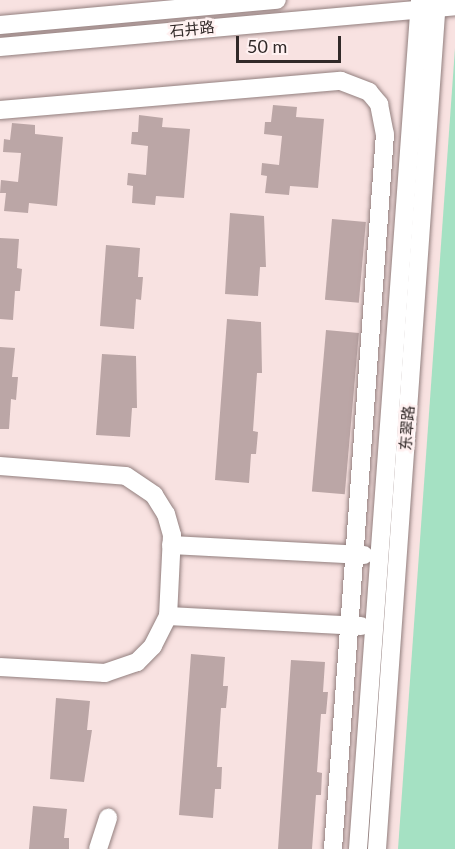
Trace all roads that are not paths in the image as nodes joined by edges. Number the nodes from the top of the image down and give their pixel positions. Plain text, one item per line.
1 (277, 0) edge
2 (434, 4) edge
3 (0, 25) edge
4 (0, 47) edge
5 (0, 110) edge
6 (0, 466) edge
7 (171, 545) junction
8 (354, 554) junction
9 (389, 556) junction
10 (168, 616) junction
11 (349, 626) junction
12 (383, 627) junction
13 (0, 668) edge
14 (108, 818) dead end
15 (98, 849) edge
16 (333, 849) edge
17 (358, 849) edge
18 (377, 849) edge

1 - 3 street, 石井路
2 - 4 street, 石井路
2 - 9 street, 东翠路
5 - 8 street
6 - 7 street
7 - 8 street
7 - 10 street
8 - 9 street
8 - 11 street
9 - 12 street, 东翠路
10 - 11 street
10 - 13 street
11 - 12 street
11 - 16 street
12 - 17 street, 东翠路
12 - 18 street, 东翠路
14 - 15 street

